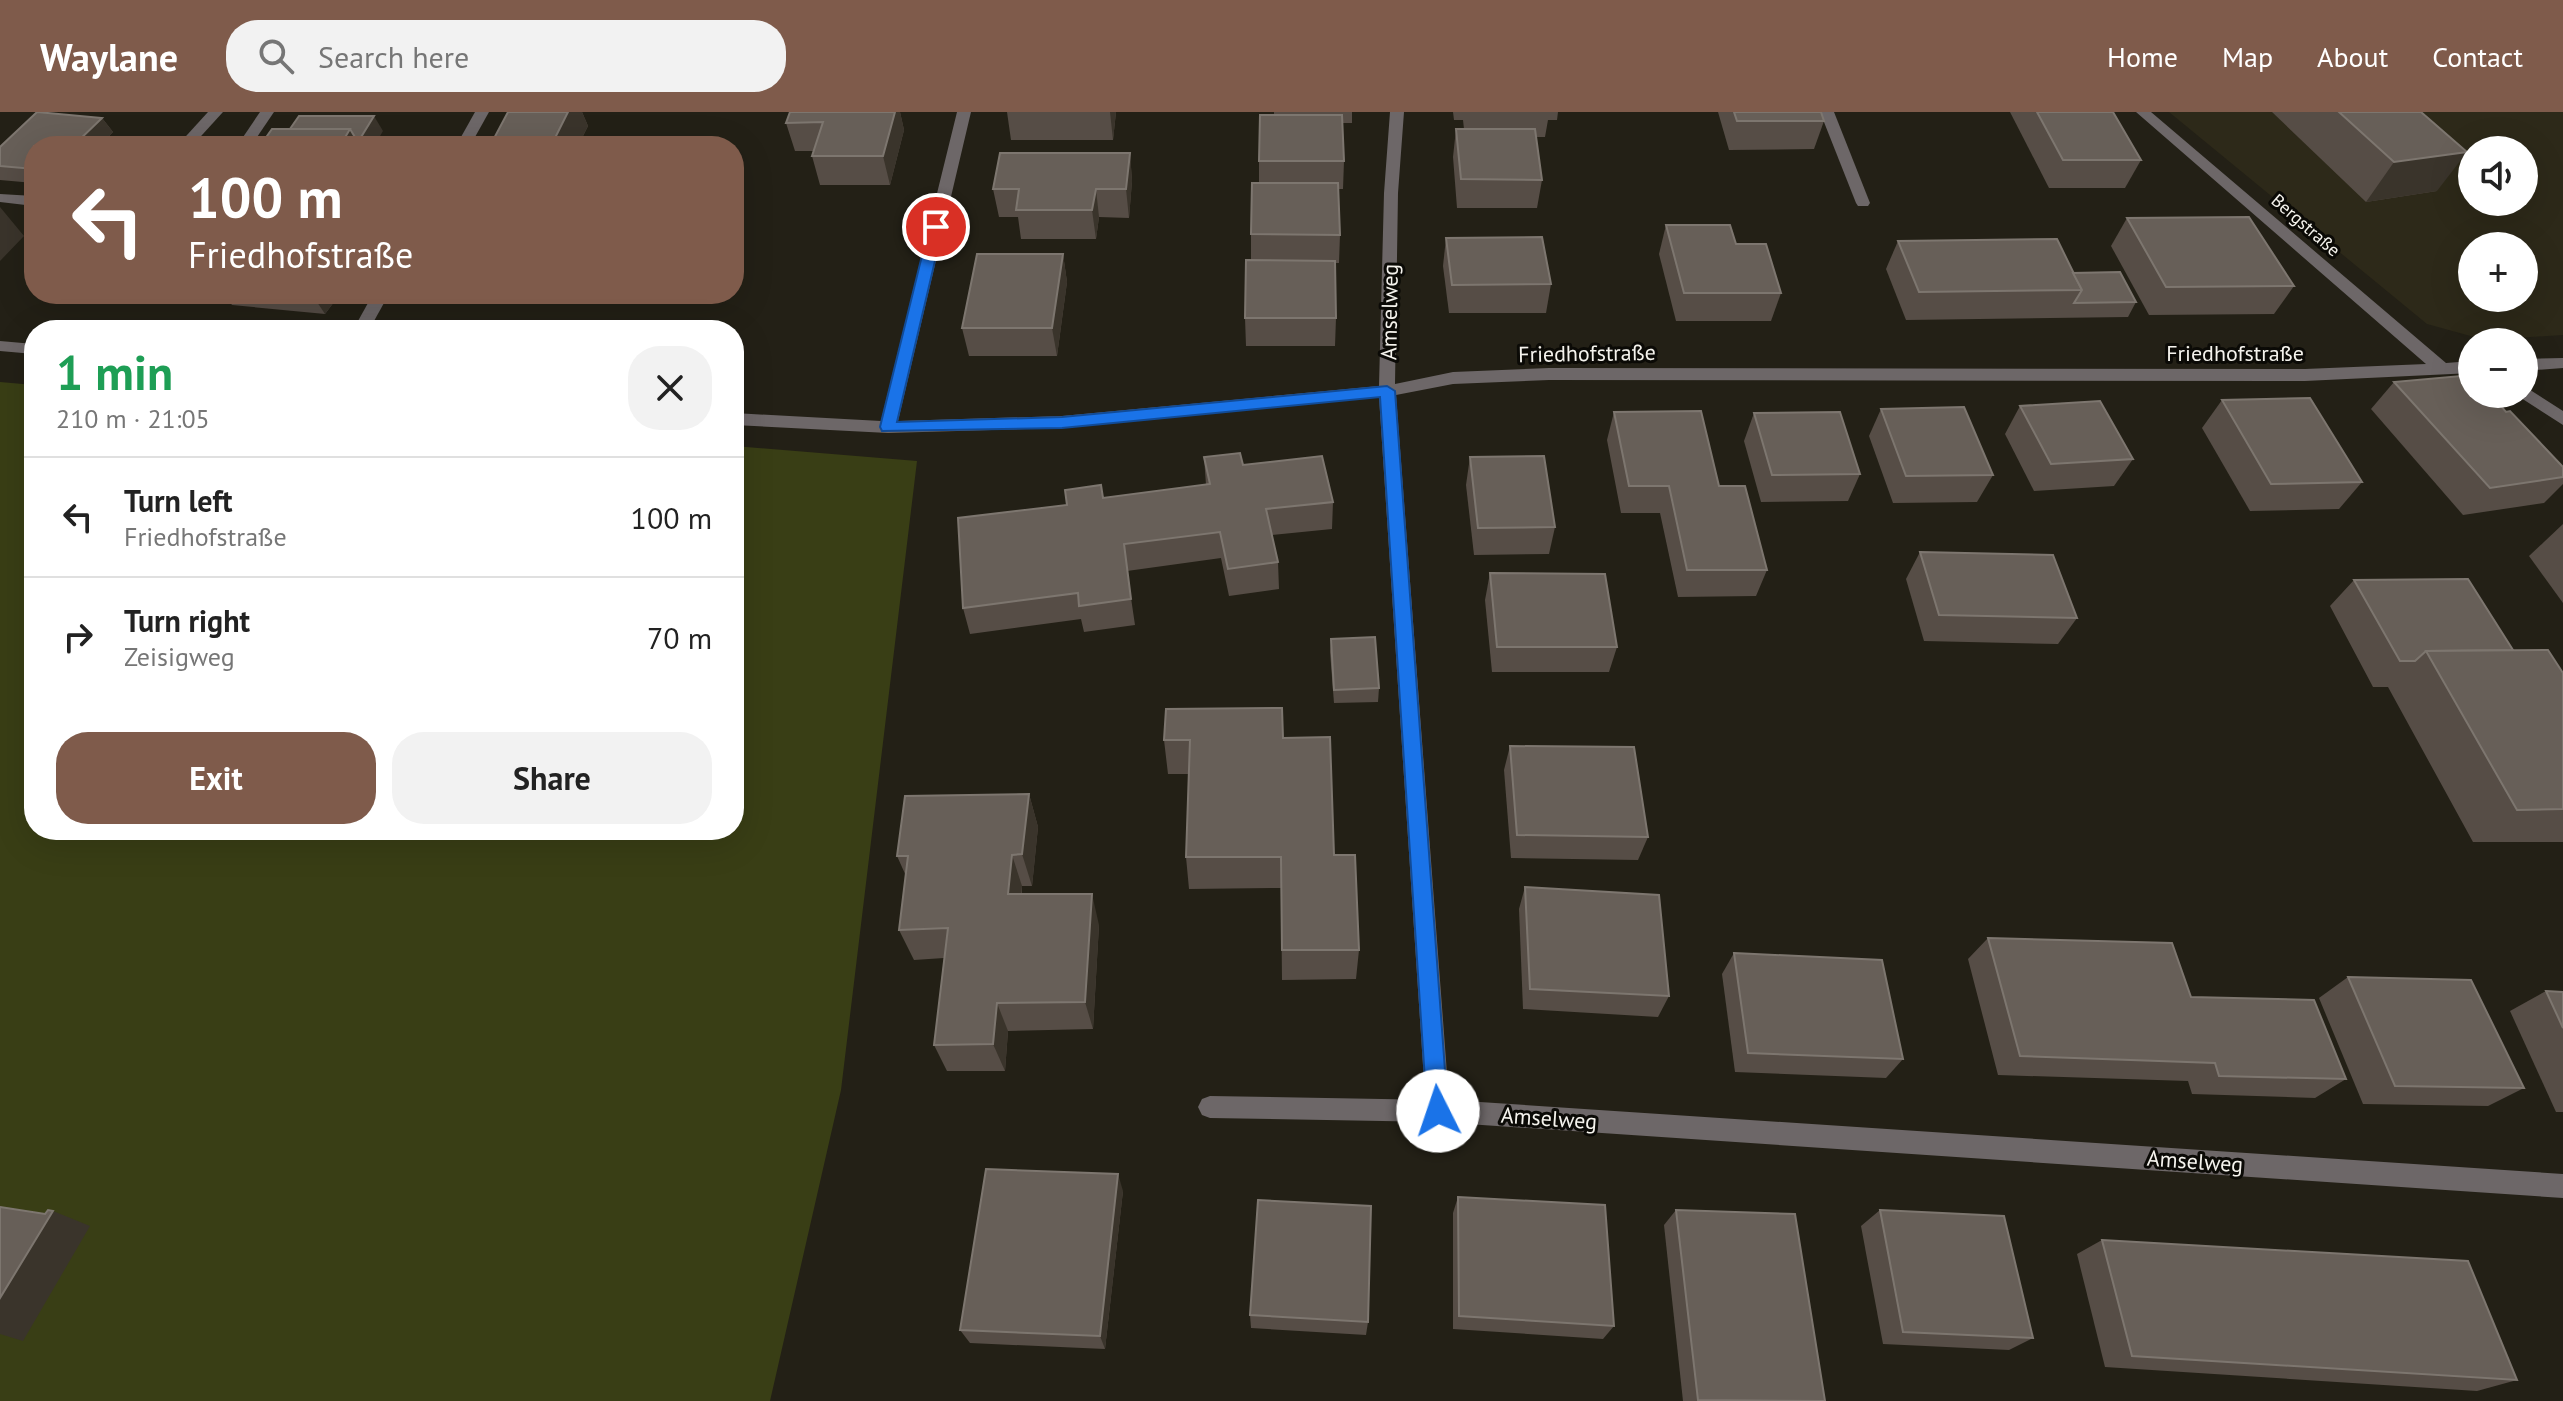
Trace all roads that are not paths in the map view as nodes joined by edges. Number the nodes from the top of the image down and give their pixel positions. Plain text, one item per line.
1 (216, 112) edge
2 (267, 112) edge
3 (482, 112) edge
4 (964, 112) edge
5 (1397, 112) edge
6 (1827, 112) edge
7 (2143, 112) edge
8 (193, 136) edge
9 (251, 136) edge
10 (469, 136) edge
11 (2, 198) dead end
12 (24, 200) edge
13 (1863, 203) dead end
14 (0, 346) edge
15 (24, 348) edge
16 (2563, 363) edge
17 (2538, 364) edge
18 (2458, 368) edge
19 (2443, 369) junction
20 (1387, 391) junction
21 (2538, 402) edge
22 (2563, 419) edge
23 (744, 420) edge
24 (888, 427) junction
25 (1210, 1107) dead end
26 (1438, 1111) junction
27 (2563, 1186) edge

1 - 8 street
2 - 9 street
3 - 10 street
4 - 24 street
5 - 20 street, Amselweg
6 - 13 street
7 - 19 street, Bergstraße
11 - 12 street
14 - 15 street
16 - 17 street
18 - 19 street, Friedhofstraße
19 - 20 street, Friedhofstraße
20 - 24 street, Friedhofstraße
20 - 26 street, Amselweg
21 - 22 street
23 - 24 street, Friedhofstraße
25 - 26 street
26 - 27 street, Amselweg

